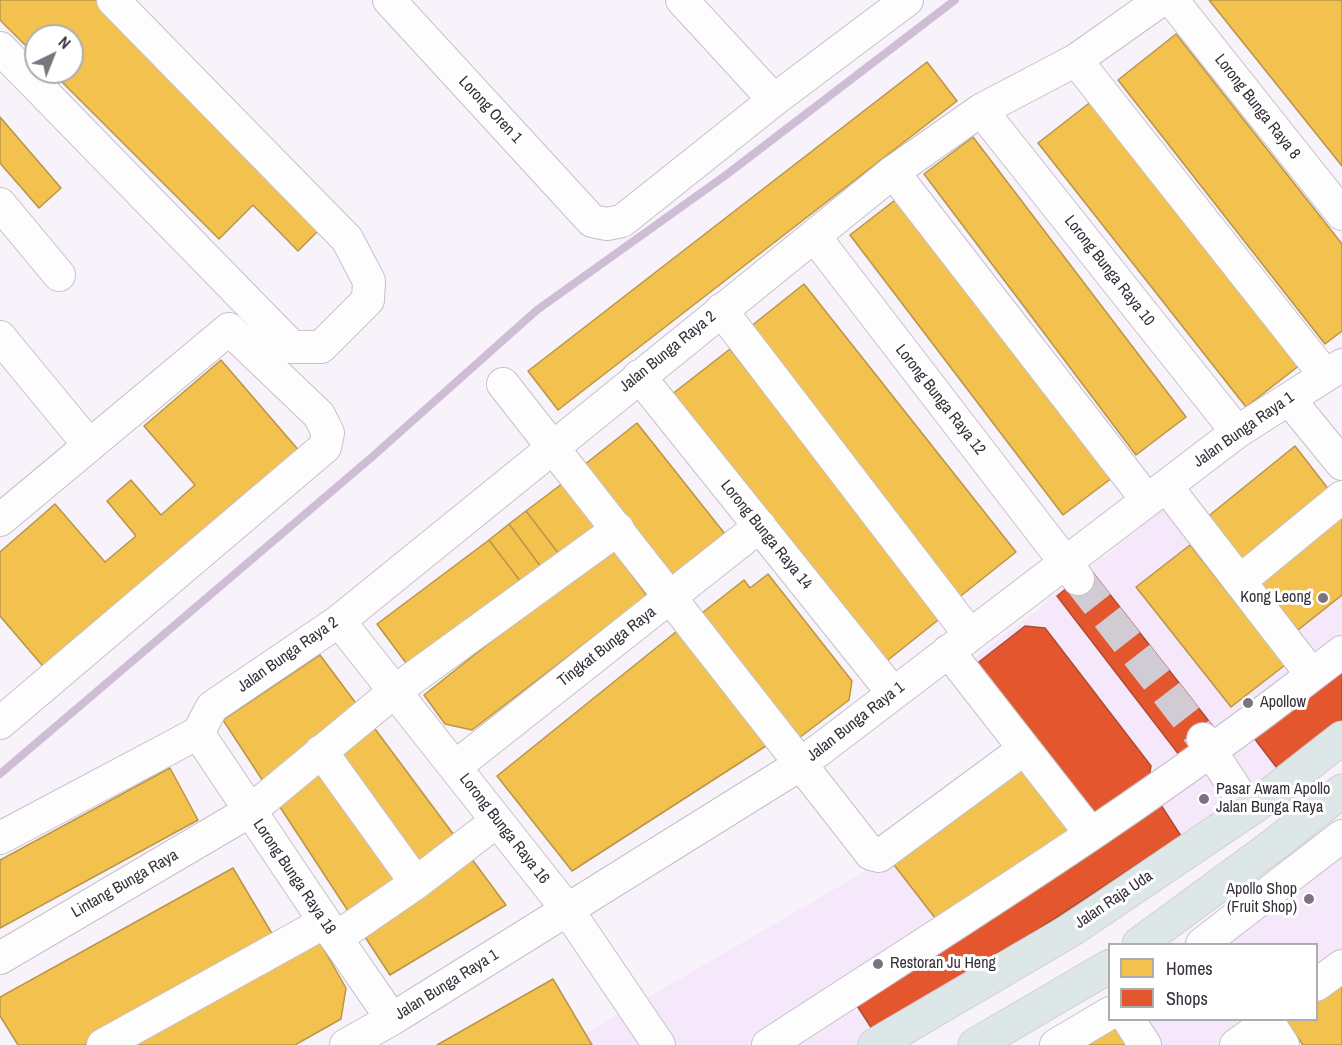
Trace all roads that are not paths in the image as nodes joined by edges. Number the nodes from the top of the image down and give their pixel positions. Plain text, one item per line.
1 (113, 0) edge
2 (389, 0) edge
3 (682, 0) edge
4 (908, 0) edge
5 (1161, 0) edge
6 (1172, 0) edge
7 (0, 48) edge
8 (1076, 60) junction
9 (774, 100) junction
10 (981, 110) junction
11 (893, 172) junction
12 (0, 204) edge
13 (1342, 214) edge
14 (815, 237) junction
15 (59, 275) dead end
16 (721, 309) junction
17 (0, 337) edge
18 (1334, 370) edge
19 (639, 376) junction
20 (503, 384) dead end
21 (1289, 399) junction
22 (1237, 432) junction
23 (89, 445) junction
24 (553, 446) junction
25 (1342, 464) edge
26 (1157, 493) junction
27 (1342, 497) edge
28 (0, 520) edge
29 (760, 526) junction
30 (618, 529) junction
31 (1072, 571) junction
32 (1240, 581) junction
33 (670, 597) junction
34 (339, 621) junction
35 (959, 643) junction
36 (1342, 652) edge
37 (1312, 675) junction
38 (395, 691) junction
39 (893, 693) junction
40 (6, 707) edge
41 (198, 733) junction
42 (1342, 738) edge
43 (1207, 745) junction
44 (1024, 749) junction
45 (321, 751) junction
46 (801, 764) junction
47 (455, 767) junction
48 (1342, 791) edge
49 (1249, 810) junction
50 (250, 811) junction
51 (497, 821) junction
52 (1091, 834) junction
53 (1342, 836) edge
54 (0, 838) edge
55 (1275, 844) junction
56 (416, 883) junction
57 (567, 909) junction
58 (330, 930) junction
59 (1142, 943) edge
60 (1205, 943) edge
61 (0, 958) edge
62 (1342, 966) edge
63 (1106, 976) edge
64 (1318, 984) edge
65 (1108, 1014) edge
66 (392, 1019) junction
67 (1130, 1021) edge
68 (1274, 1029) edge
69 (103, 1045) edge
70 (346, 1045) edge
71 (659, 1045) edge
72 (768, 1045) edge
73 (875, 1045) edge
74 (975, 1045) edge
75 (1056, 1045) edge
76 (1145, 1045) edge
77 (1236, 1045) edge

1 - 7 street
2 - 9 street, Lorong Oren 1
3 - 9 street
4 - 9 street
5 - 8 street, Jalan Bunga Raya 2
6 - 13 street, Lorong Bunga Raya 8
8 - 10 street, Jalan Bunga Raya 2
8 - 18 street
10 - 11 street, Jalan Bunga Raya 2
10 - 22 street, Lorong Bunga Raya 10
11 - 14 street, Jalan Bunga Raya 2
11 - 26 street
12 - 15 street
14 - 16 street, Jalan Bunga Raya 2
14 - 31 street, Lorong Bunga Raya 12
16 - 19 street, Jalan Bunga Raya 2
16 - 35 street
17 - 23 street
18 - 21 street, Jalan Bunga Raya 1
19 - 24 street, Jalan Bunga Raya 2
19 - 29 street, Lorong Bunga Raya 14
20 - 24 street
21 - 22 street, Jalan Bunga Raya 1
21 - 25 street
22 - 26 street, Jalan Bunga Raya 1
23 - 28 street
23 - 40 street
24 - 30 street
24 - 34 street, Jalan Bunga Raya 2
26 - 31 street, Jalan Bunga Raya 1
26 - 32 street
27 - 32 street
29 - 33 street, Tingkat Bunga Raya
29 - 39 street, Lorong Bunga Raya 14
30 - 33 street
30 - 38 street, Lintang Bunga Raya
31 - 35 street, Jalan Bunga Raya 1
32 - 37 street
33 - 46 street
33 - 47 street, Tingkat Bunga Raya
34 - 38 street, Lorong Bunga Raya 16
34 - 41 street, Jalan Bunga Raya 2
35 - 39 street, Jalan Bunga Raya 1
35 - 44 street
36 - 37 street
37 - 43 street
38 - 45 street, Lintang Bunga Raya
38 - 47 street, Lorong Bunga Raya 16
39 - 46 street, Jalan Bunga Raya 1
41 - 50 street, Lorong Bunga Raya 18
41 - 54 street
42 - 49 main road, Jalan Raja Uda
43 - 49 street
43 - 52 street
44 - 46 street
44 - 52 street
45 - 50 street, Lintang Bunga Raya
45 - 56 street
46 - 57 street, Jalan Bunga Raya 1
47 - 51 street, Lorong Bunga Raya 16
48 - 55 main road
49 - 55 main road
49 - 73 main road, Jalan Raja Uda
50 - 58 street, Lorong Bunga Raya 18
50 - 61 street, Lintang Bunga Raya
51 - 56 street
51 - 57 street, Lorong Bunga Raya 16
52 - 72 street
53 - 60 street
55 - 59 main road
56 - 58 street
57 - 66 street, Jalan Bunga Raya 1
57 - 71 street, Lorong Bunga Raya 16
58 - 66 street, Lorong Bunga Raya 18
58 - 69 street
62 - 64 street
63 - 74 main road
65 - 75 street
66 - 70 street, Jalan Bunga Raya 1
67 - 76 street
68 - 77 street

